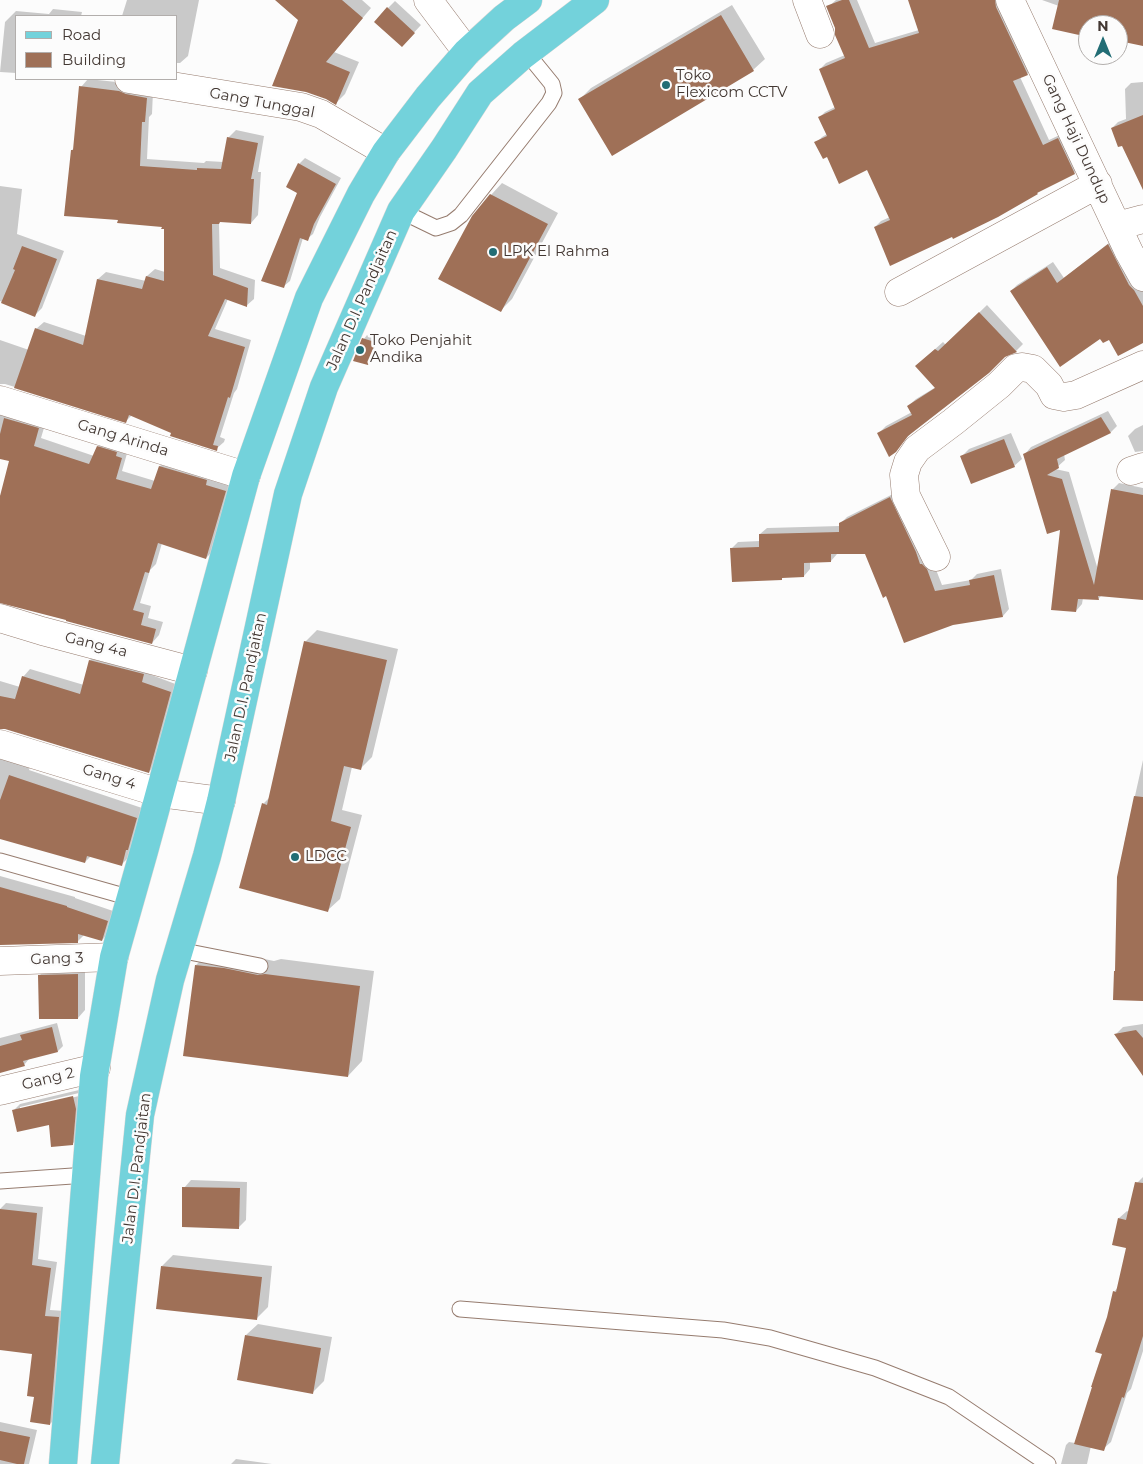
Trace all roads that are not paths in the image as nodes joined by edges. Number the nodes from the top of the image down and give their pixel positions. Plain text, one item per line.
1 (428, 0) edge
2 (528, 0) edge
3 (595, 0) edge
4 (807, 0) edge
5 (1010, 0) edge
6 (820, 34) dead end
7 (467, 52) junction
8 (526, 52) junction
9 (135, 80) edge
10 (386, 152) junction
11 (1098, 184) junction
12 (401, 211) junction
13 (1143, 218) edge
14 (1117, 226) junction
15 (1143, 277) edge
16 (899, 292) dead end
17 (1143, 366) edge
18 (0, 400) edge
19 (246, 476) junction
20 (936, 557) dead end
21 (0, 618) edge
22 (193, 671) junction
23 (0, 744) edge
24 (160, 793) junction
25 (221, 801) junction
26 (0, 861) edge
27 (131, 898) junction
28 (179, 950) junction
29 (114, 957) junction
30 (0, 961) edge
31 (260, 966) dead end
32 (96, 1068) junction
33 (0, 1091) edge
34 (86, 1175) junction
35 (0, 1181) edge
36 (460, 1309) dead end
37 (63, 1464) edge
38 (105, 1464) edge
39 (1048, 1464) edge

1 - 7 street
2 - 7 main road
3 - 8 main road, Jalan D.I. Pandjaitan
4 - 6 street
5 - 11 street, Gang Haji Dundup
7 - 10 main road
8 - 12 main road, Jalan D.I. Pandjaitan
8 - 12 lane
9 - 10 street, Gang Tunggal
10 - 19 main road
11 - 14 street, Gang Haji Dundup
11 - 16 street
12 - 25 main road, Jalan D.I. Pandjaitan
13 - 14 street
14 - 15 street, Gang Haji Dundup
17 - 20 street
18 - 19 street, Gang Arinda
19 - 22 main road
21 - 22 street, Gang 4a
22 - 24 main road
23 - 24 street, Gang 4
24 - 25 street, Gang 4
24 - 27 main road
25 - 28 main road, Jalan D.I. Pandjaitan
26 - 27 lane
27 - 29 main road
28 - 31 lane
28 - 38 main road, Jalan D.I. Pandjaitan
29 - 30 street, Gang 3
29 - 32 main road
32 - 33 street, Gang 2
32 - 34 main road
34 - 35 lane
34 - 37 main road
36 - 39 lane

